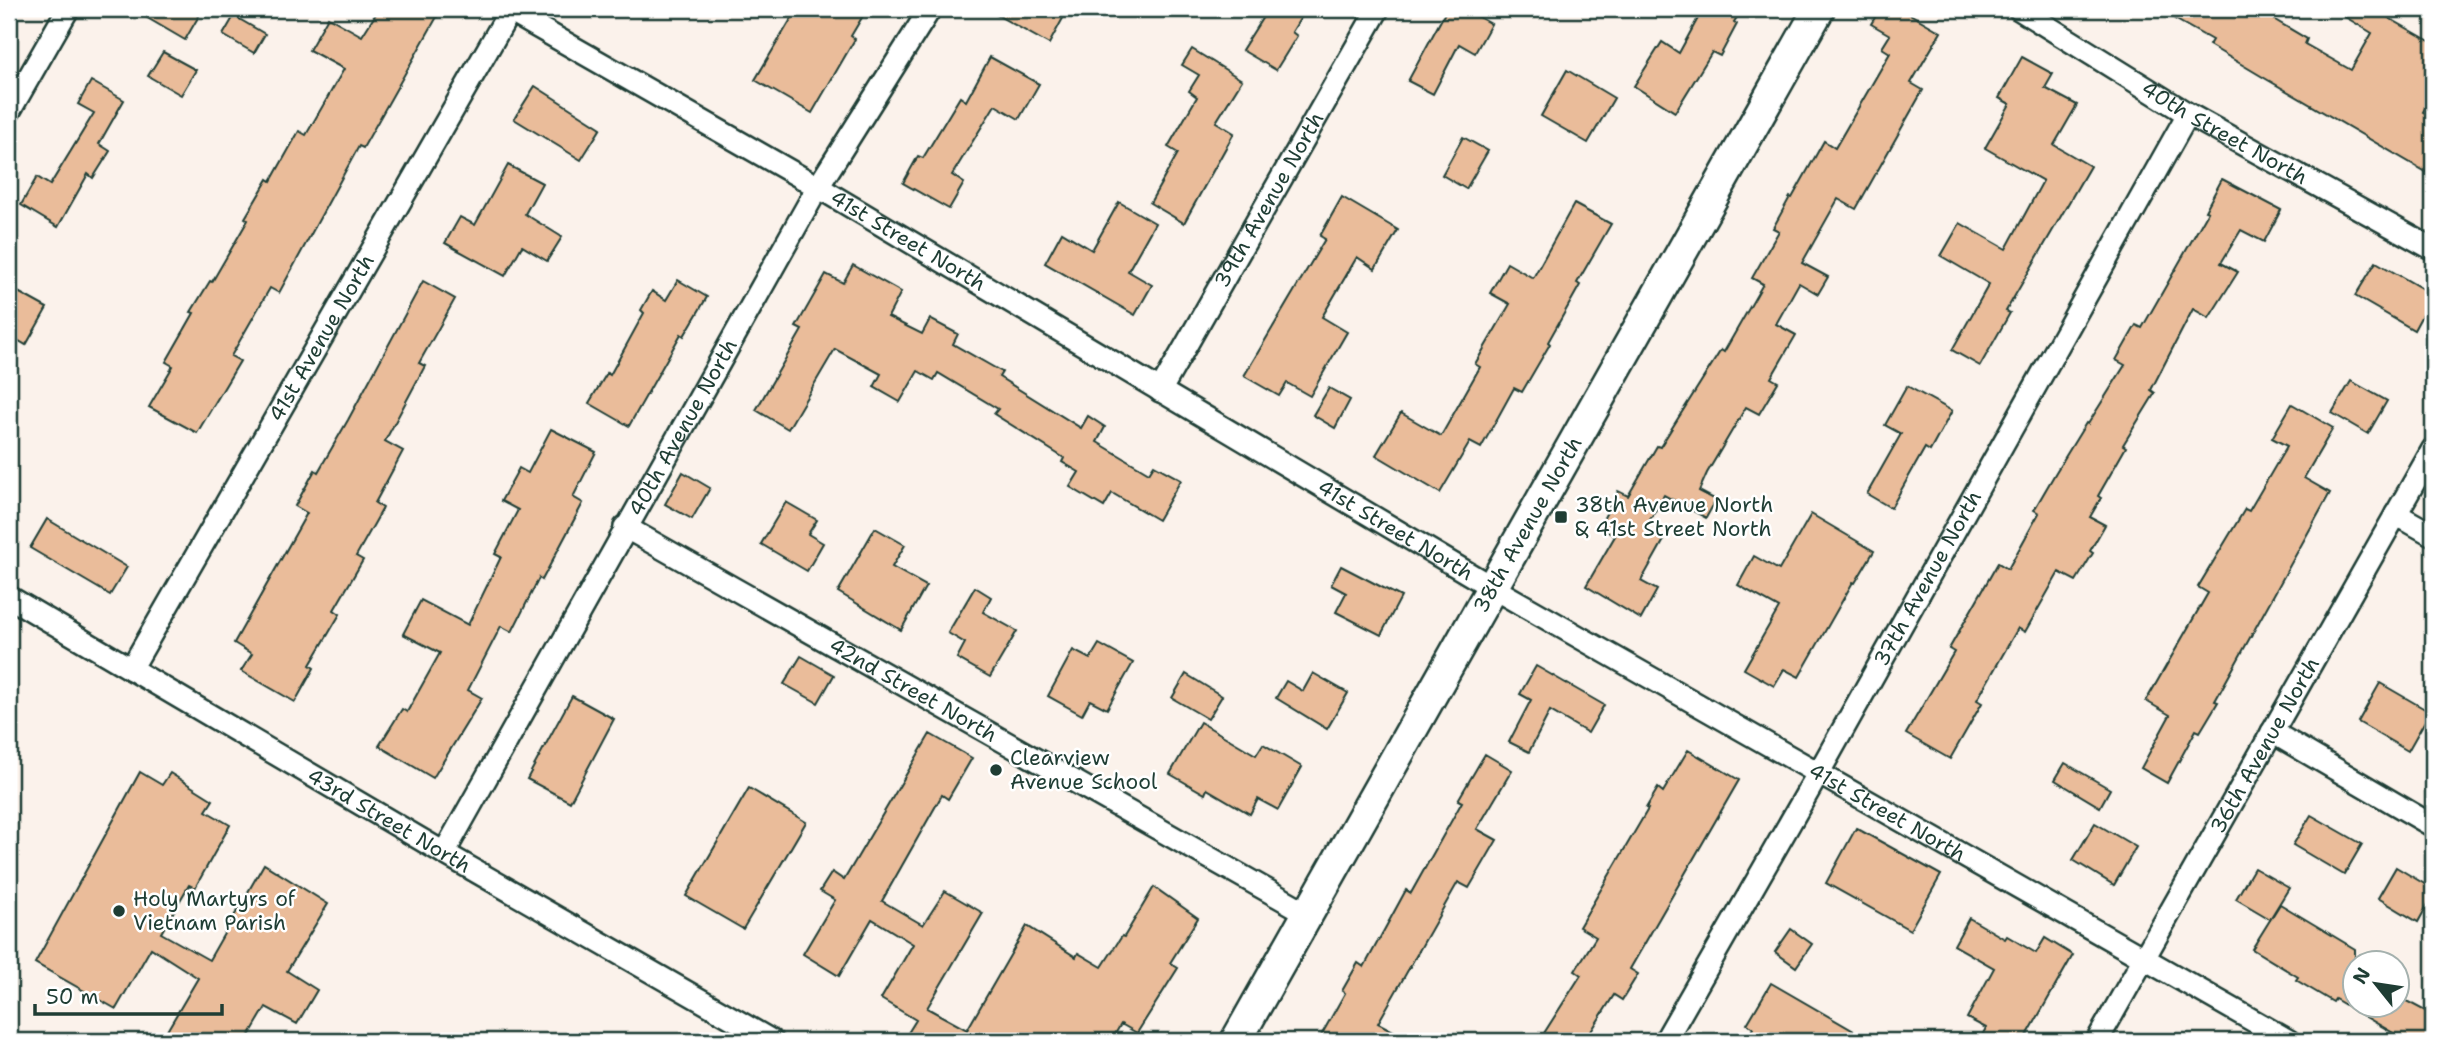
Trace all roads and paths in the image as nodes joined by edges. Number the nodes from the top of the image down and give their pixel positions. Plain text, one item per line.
1 (68, 9) edge
2 (509, 9) edge
3 (930, 9) edge
4 (1378, 9) edge
5 (1819, 9) edge
6 (2019, 9) edge
7 (9, 113) edge
8 (2188, 114) junction
9 (818, 187) junction
10 (2433, 249) edge
11 (1160, 391) junction
12 (2433, 449) edge
13 (2396, 514) junction
14 (625, 527) junction
15 (2433, 535) edge
16 (1493, 588) junction
17 (9, 597) edge
18 (131, 669) junction
19 (2272, 732) junction
20 (1818, 774) junction
21 (2433, 826) edge
22 (444, 853) junction
23 (1309, 914) junction
24 (2144, 958) junction
25 (772, 1041) edge
26 (1236, 1041) edge
27 (1665, 1041) edge
28 (2097, 1041) edge
29 (2290, 1041) edge

1 - 7 street
2 - 9 street, 41st Street North
2 - 18 street, 41st Avenue North
3 - 9 street, 40th Avenue North
4 - 11 street, 39th Avenue North
5 - 16 main road, 38th Avenue North
6 - 8 street, 40th Street North
8 - 10 street, 40th Street North
8 - 20 street, 37th Avenue North
9 - 11 street, 41st Street North
9 - 14 street, 40th Avenue North
11 - 16 street, 41st Street North
12 - 13 street, 36th Avenue North
13 - 15 street
13 - 19 street, 36th Avenue North
14 - 22 street, 40th Avenue North
14 - 23 street, 42nd Street North
16 - 20 street, 41st Street North
16 - 23 main road, 38th Avenue North
17 - 18 street, 43rd Street North
18 - 22 street, 43rd Street North
19 - 21 street
19 - 24 street, 36th Avenue North
20 - 24 street, 41st Street North
20 - 27 street, 37th Avenue North
22 - 25 street, 43rd Street North
23 - 26 main road, 38th Avenue North
24 - 28 street, 36th Avenue North
24 - 29 street, 41st Street North

